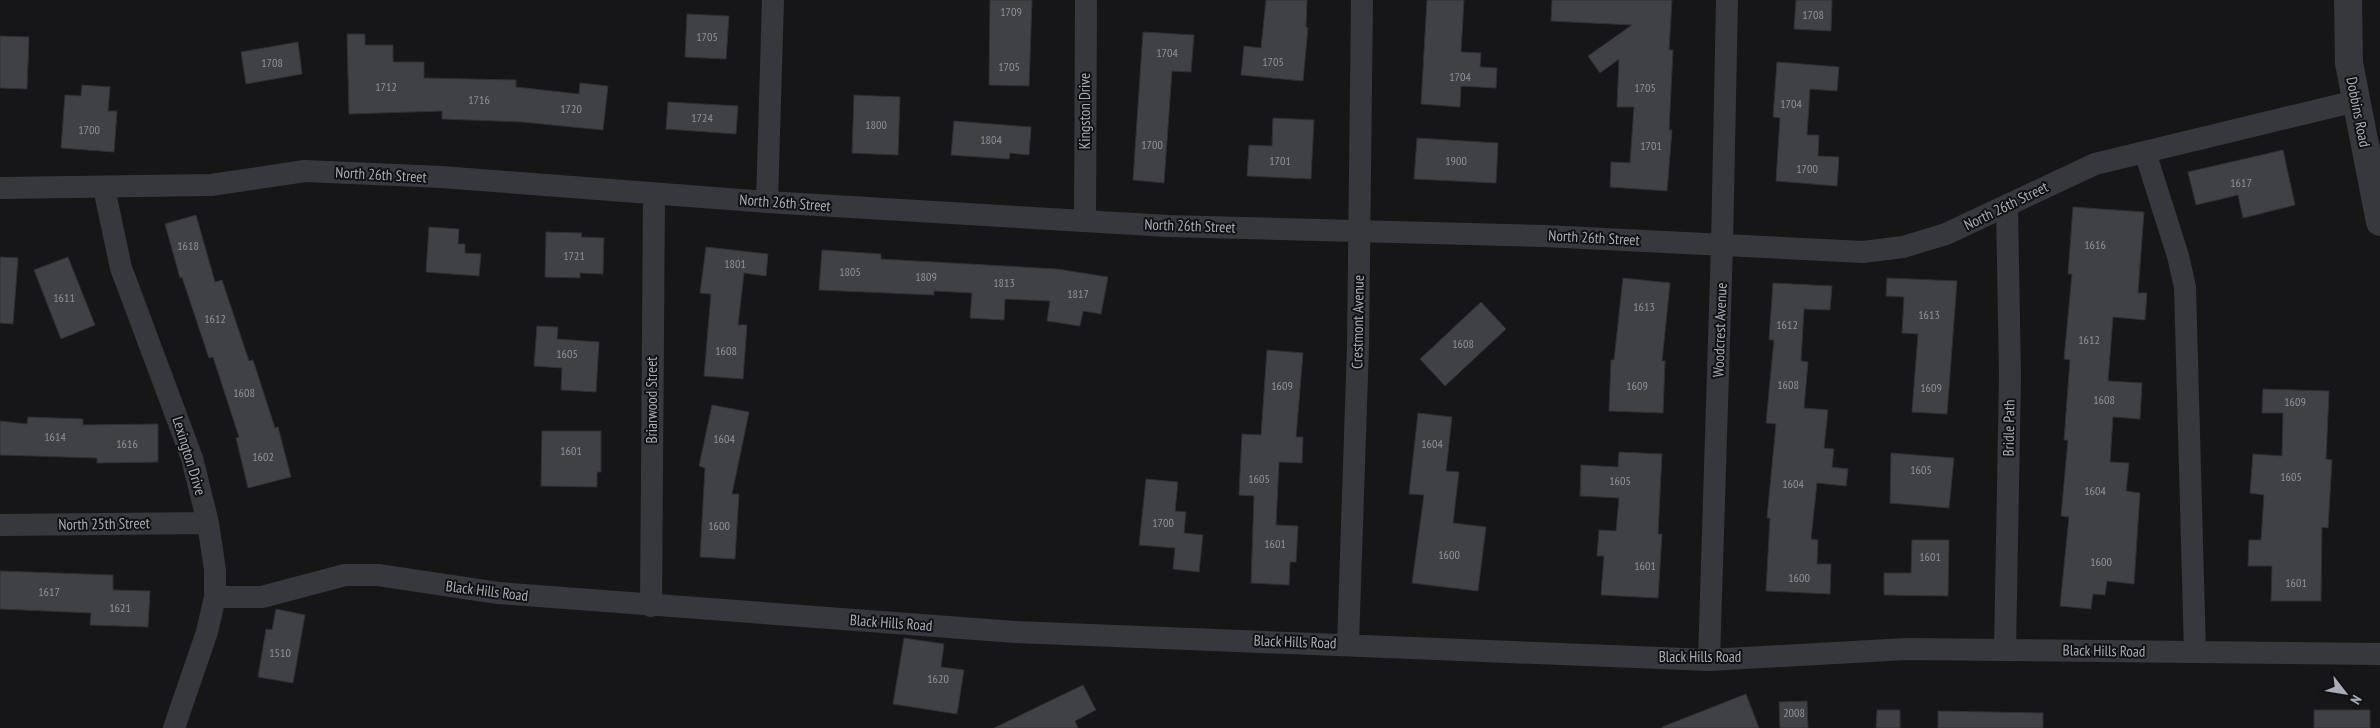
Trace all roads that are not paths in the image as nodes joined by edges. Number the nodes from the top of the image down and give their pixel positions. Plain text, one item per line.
1 (773, 0) edge
2 (1086, 0) edge
3 (1362, 0) edge
4 (1726, 0) edge
5 (2348, 0) edge
6 (2356, 101) junction
7 (2145, 152) junction
8 (0, 188) edge
9 (104, 188) junction
10 (654, 194) junction
11 (767, 202) junction
12 (2007, 206) junction
13 (1085, 221) junction
14 (2380, 222) edge
15 (1359, 231) junction
16 (1722, 244) junction
17 (208, 523) junction
18 (0, 525) edge
19 (215, 597) junction
20 (650, 606) junction
21 (1348, 644) junction
22 (2005, 650) junction
23 (2195, 652) junction
24 (2380, 654) edge
25 (1709, 660) junction
26 (174, 728) edge

1 - 11 street
2 - 13 street, Kingston Drive
3 - 15 street, Crestmont Avenue
4 - 16 street, Woodcrest Avenue
5 - 6 street, Dobbins Road
6 - 7 street, North 26th Street
6 - 14 street, Dobbins Road
7 - 12 street, North 26th Street
7 - 23 street
8 - 9 street, North 26th Street
9 - 10 street, North 26th Street
9 - 17 street, Lexington Drive
10 - 11 street, North 26th Street
10 - 20 street, Briarwood Street
11 - 13 street, North 26th Street
12 - 16 street, North 26th Street
12 - 22 street, Bridle Path
13 - 15 street, North 26th Street
15 - 16 street, North 26th Street
15 - 21 street, Crestmont Avenue
16 - 25 street, Woodcrest Avenue
17 - 18 street, North 25th Street
17 - 19 street, Lexington Drive
19 - 20 street, Black Hills Road
19 - 26 street, Lexington Drive
20 - 21 street, Black Hills Road
21 - 25 street, Black Hills Road
22 - 23 street, Black Hills Road
22 - 25 street, Black Hills Road
23 - 24 street, Black Hills Road

